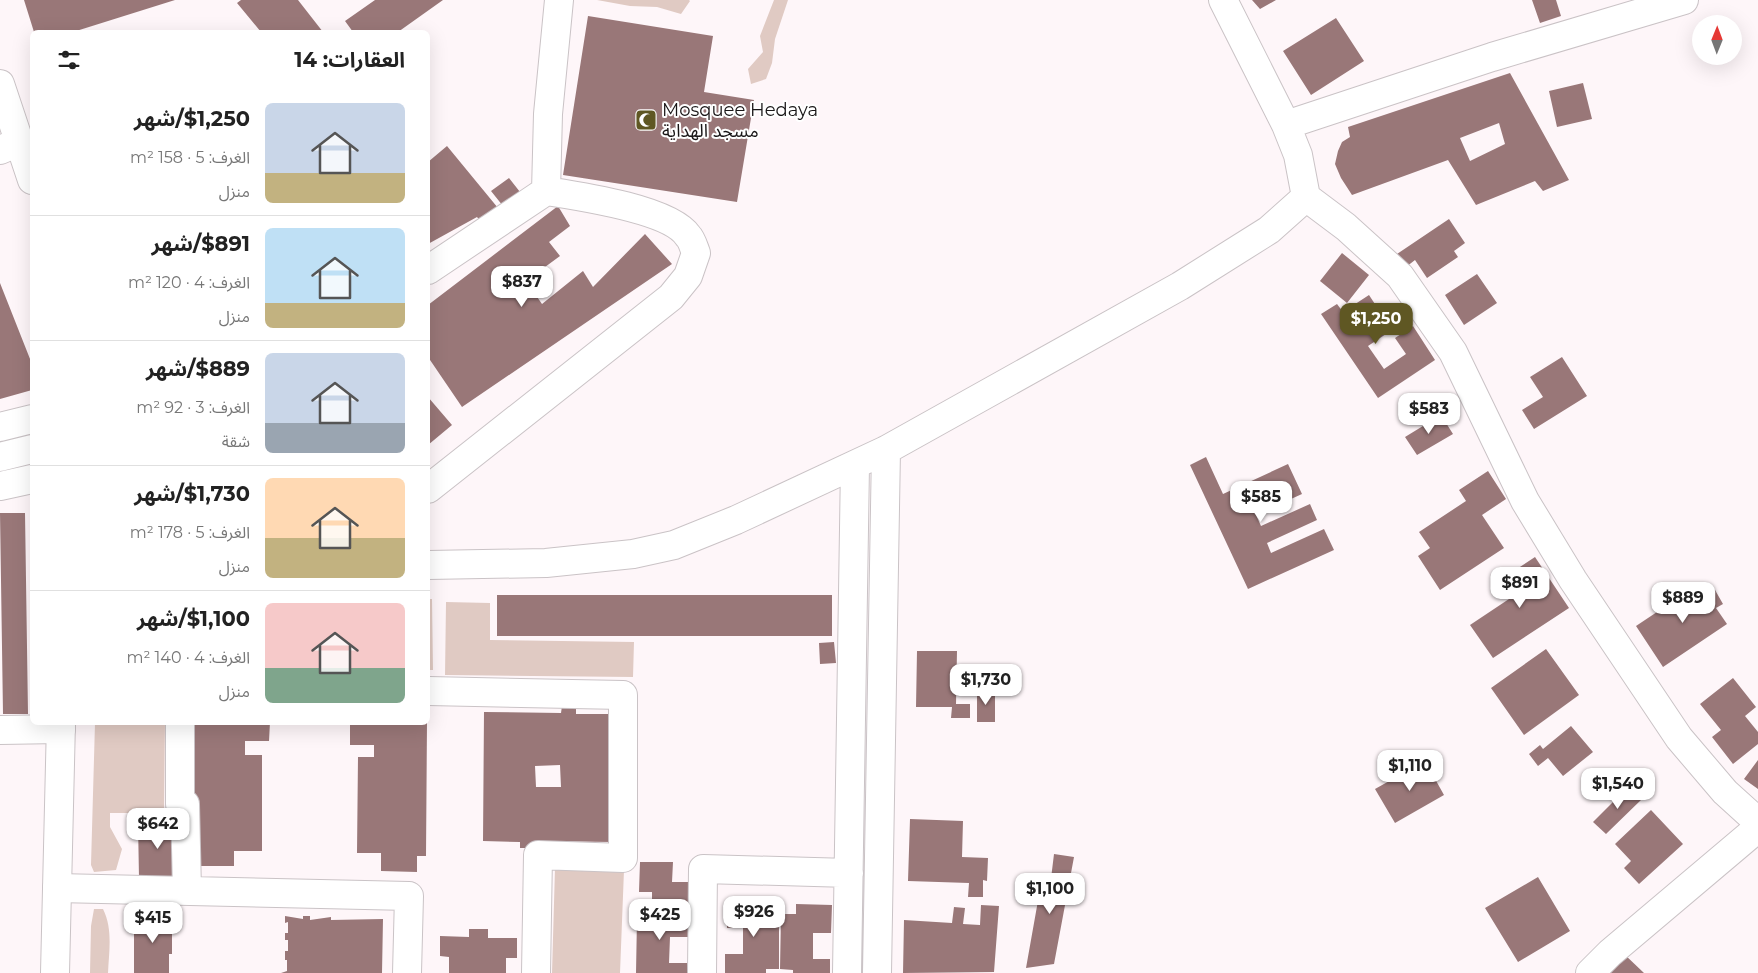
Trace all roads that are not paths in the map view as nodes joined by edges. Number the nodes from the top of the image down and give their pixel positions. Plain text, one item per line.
1 (559, 0) edge
2 (1223, 0) edge
3 (1684, 0) edge
4 (0, 84) edge
5 (1286, 125) junction
6 (10, 146) edge
7 (30, 177) edge
8 (546, 191) junction
9 (1306, 197) junction
10 (430, 269) edge
11 (30, 420) edge
12 (0, 427) edge
13 (30, 450) edge
14 (886, 450) junction
15 (0, 457) edge
16 (855, 465) junction
17 (30, 479) edge
18 (0, 486) edge
19 (430, 487) edge
20 (430, 565) edge
21 (430, 690) edge
22 (180, 725) edge
23 (61, 726) edge
24 (0, 730) edge
25 (1758, 822) edge
26 (1758, 828) edge
27 (848, 872) junction
28 (57, 888) junction
29 (187, 890) junction
30 (55, 973) edge
31 (407, 973) edge
32 (536, 973) edge
33 (702, 973) edge
34 (847, 973) edge
35 (877, 973) edge
36 (1590, 973) edge

1 - 8 street
2 - 5 street
3 - 5 street
4 - 6 street
5 - 9 street
6 - 7 street
8 - 10 street
8 - 19 street
9 - 14 street
9 - 25 street
11 - 12 street
13 - 15 street
14 - 16 street
14 - 35 street
16 - 20 street
16 - 27 street
17 - 18 street
21 - 32 street
22 - 29 street
23 - 24 street
23 - 28 street
26 - 36 street
27 - 33 street
27 - 34 street
28 - 29 street
28 - 30 street
29 - 31 street

